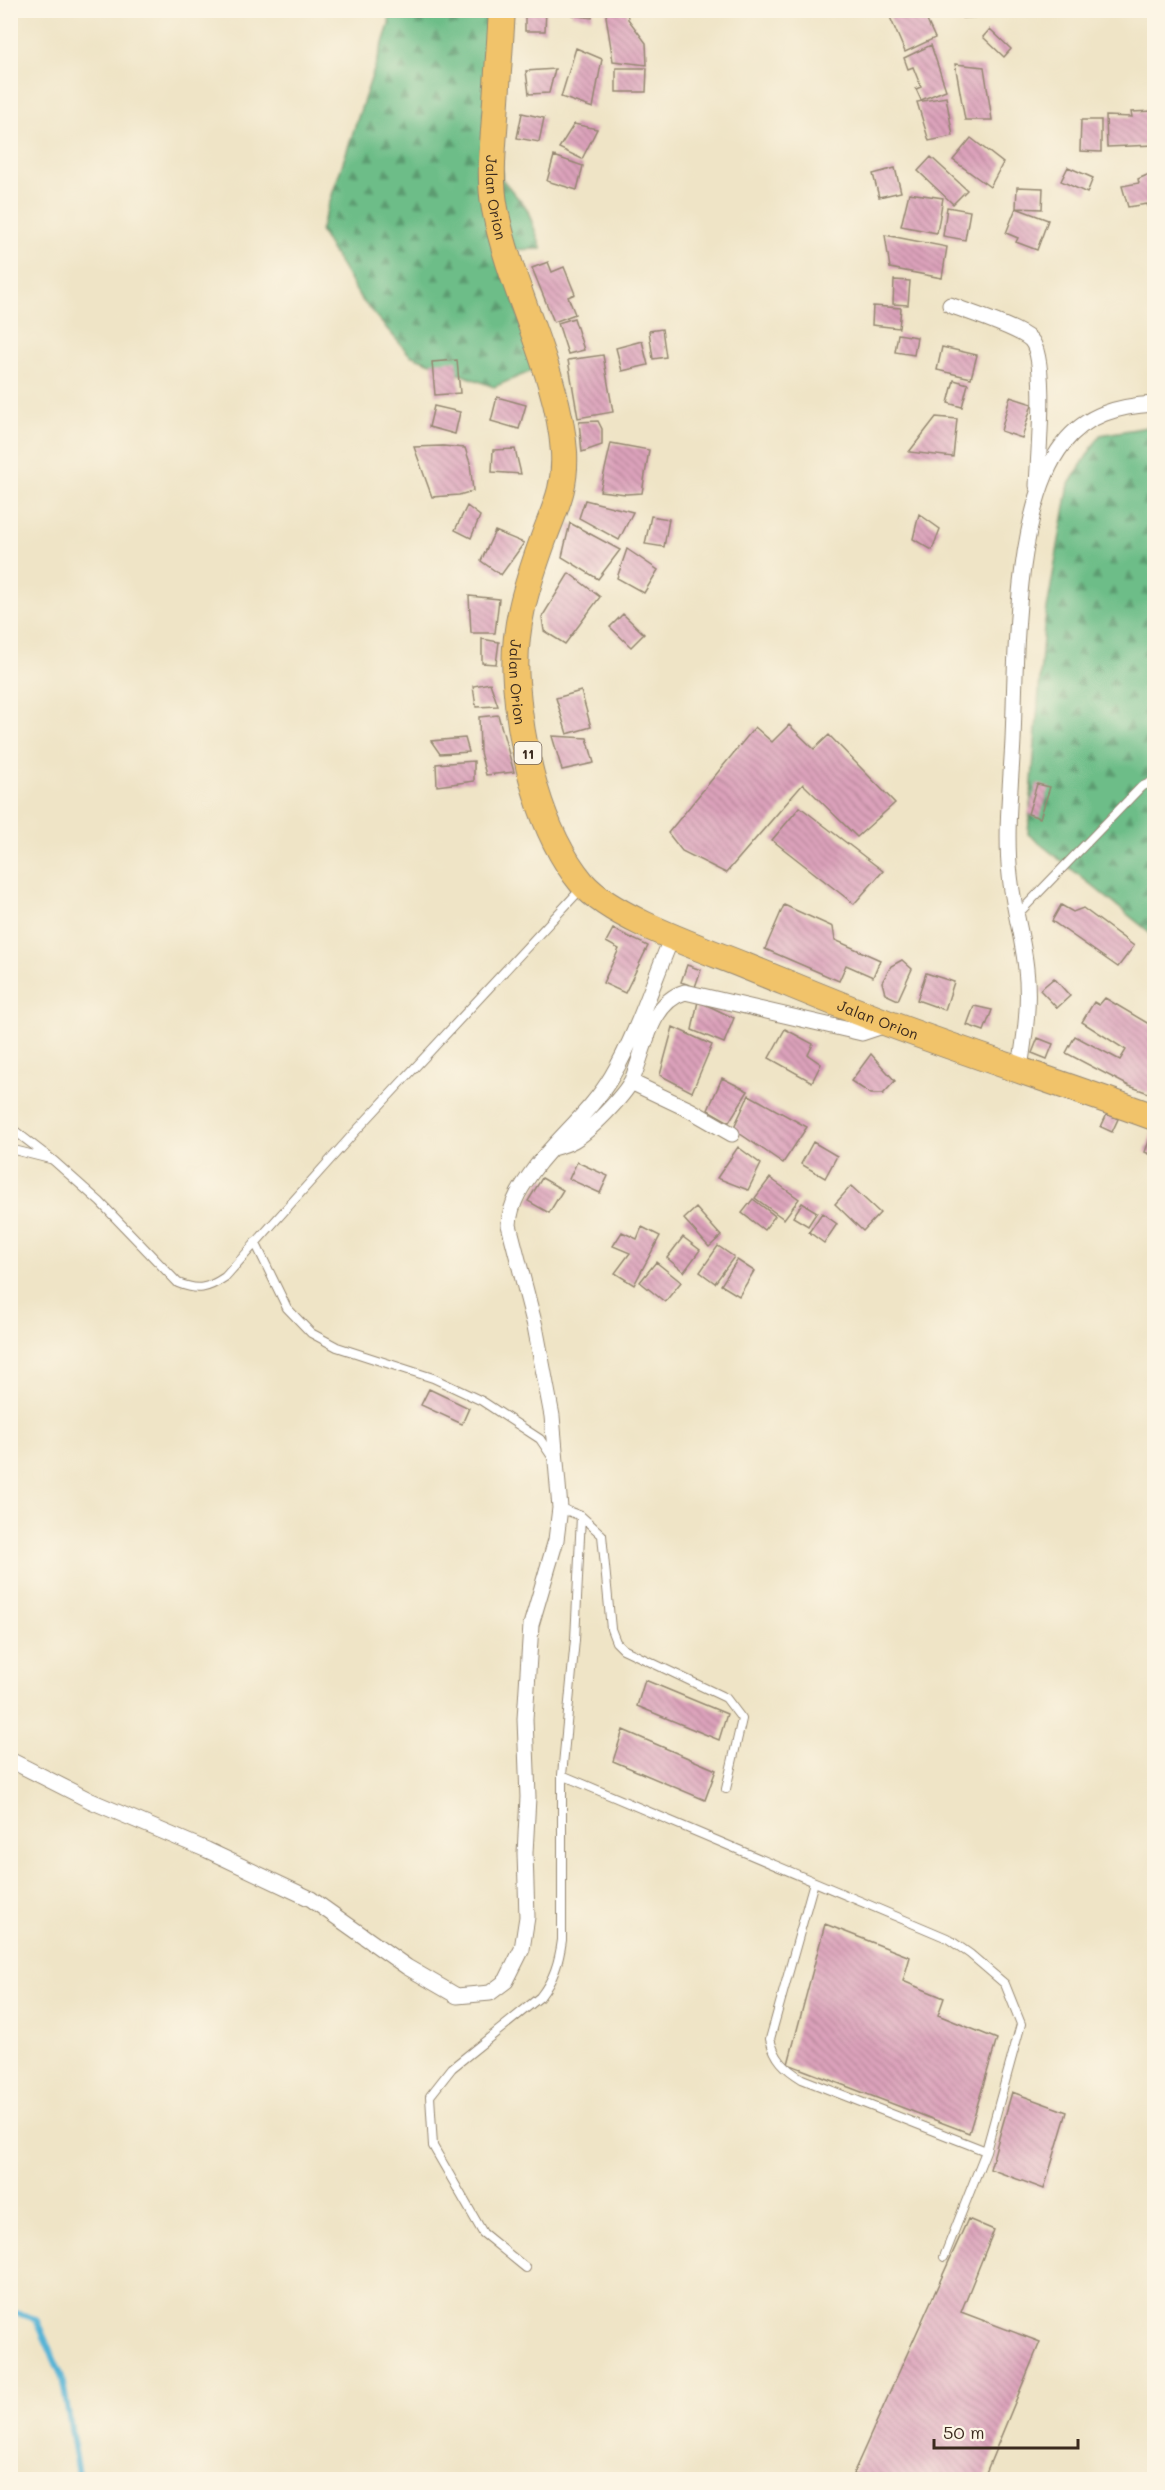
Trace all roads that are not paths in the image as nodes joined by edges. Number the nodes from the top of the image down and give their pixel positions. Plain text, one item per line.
1 (502, 10) edge
2 (950, 304) dead end
3 (1155, 404) edge
4 (1036, 501) junction
5 (1155, 781) edge
6 (585, 886) junction
7 (1018, 914) junction
8 (672, 937) junction
9 (889, 1024) junction
10 (1020, 1068) junction
11 (631, 1082) junction
12 (1155, 1117) edge
13 (10, 1124) edge
14 (732, 1134) dead end
15 (551, 1148) junction
16 (10, 1149) edge
17 (54, 1161) junction
18 (255, 1242) junction
19 (558, 1466) junction
20 (560, 1508) junction
21 (581, 1516) junction
22 (10, 1760) edge
23 (562, 1775) junction
24 (726, 1789) dead end
25 (814, 1882) junction
26 (986, 2151) junction
27 (944, 2257) dead end
28 (526, 2268) dead end

1 - 6 highway, Jalan Orion / 11
2 - 4 street
3 - 4 street
4 - 7 street
5 - 7 lane
6 - 8 highway, Jalan Orion / 11
6 - 18 lane
7 - 10 street
8 - 9 highway, Jalan Orion / 11
8 - 15 street
9 - 10 highway, Jalan Orion / 11
9 - 11 street
10 - 12 highway, Jalan Orion / 11
11 - 14 street
11 - 15 street
13 - 17 lane
15 - 19 street
16 - 17 lane
17 - 18 lane
18 - 19 lane
19 - 20 street
20 - 21 lane
20 - 22 street
21 - 23 lane
21 - 24 lane
23 - 25 lane
23 - 28 lane
25 - 26 lane
25 - 26 lane
26 - 27 lane

